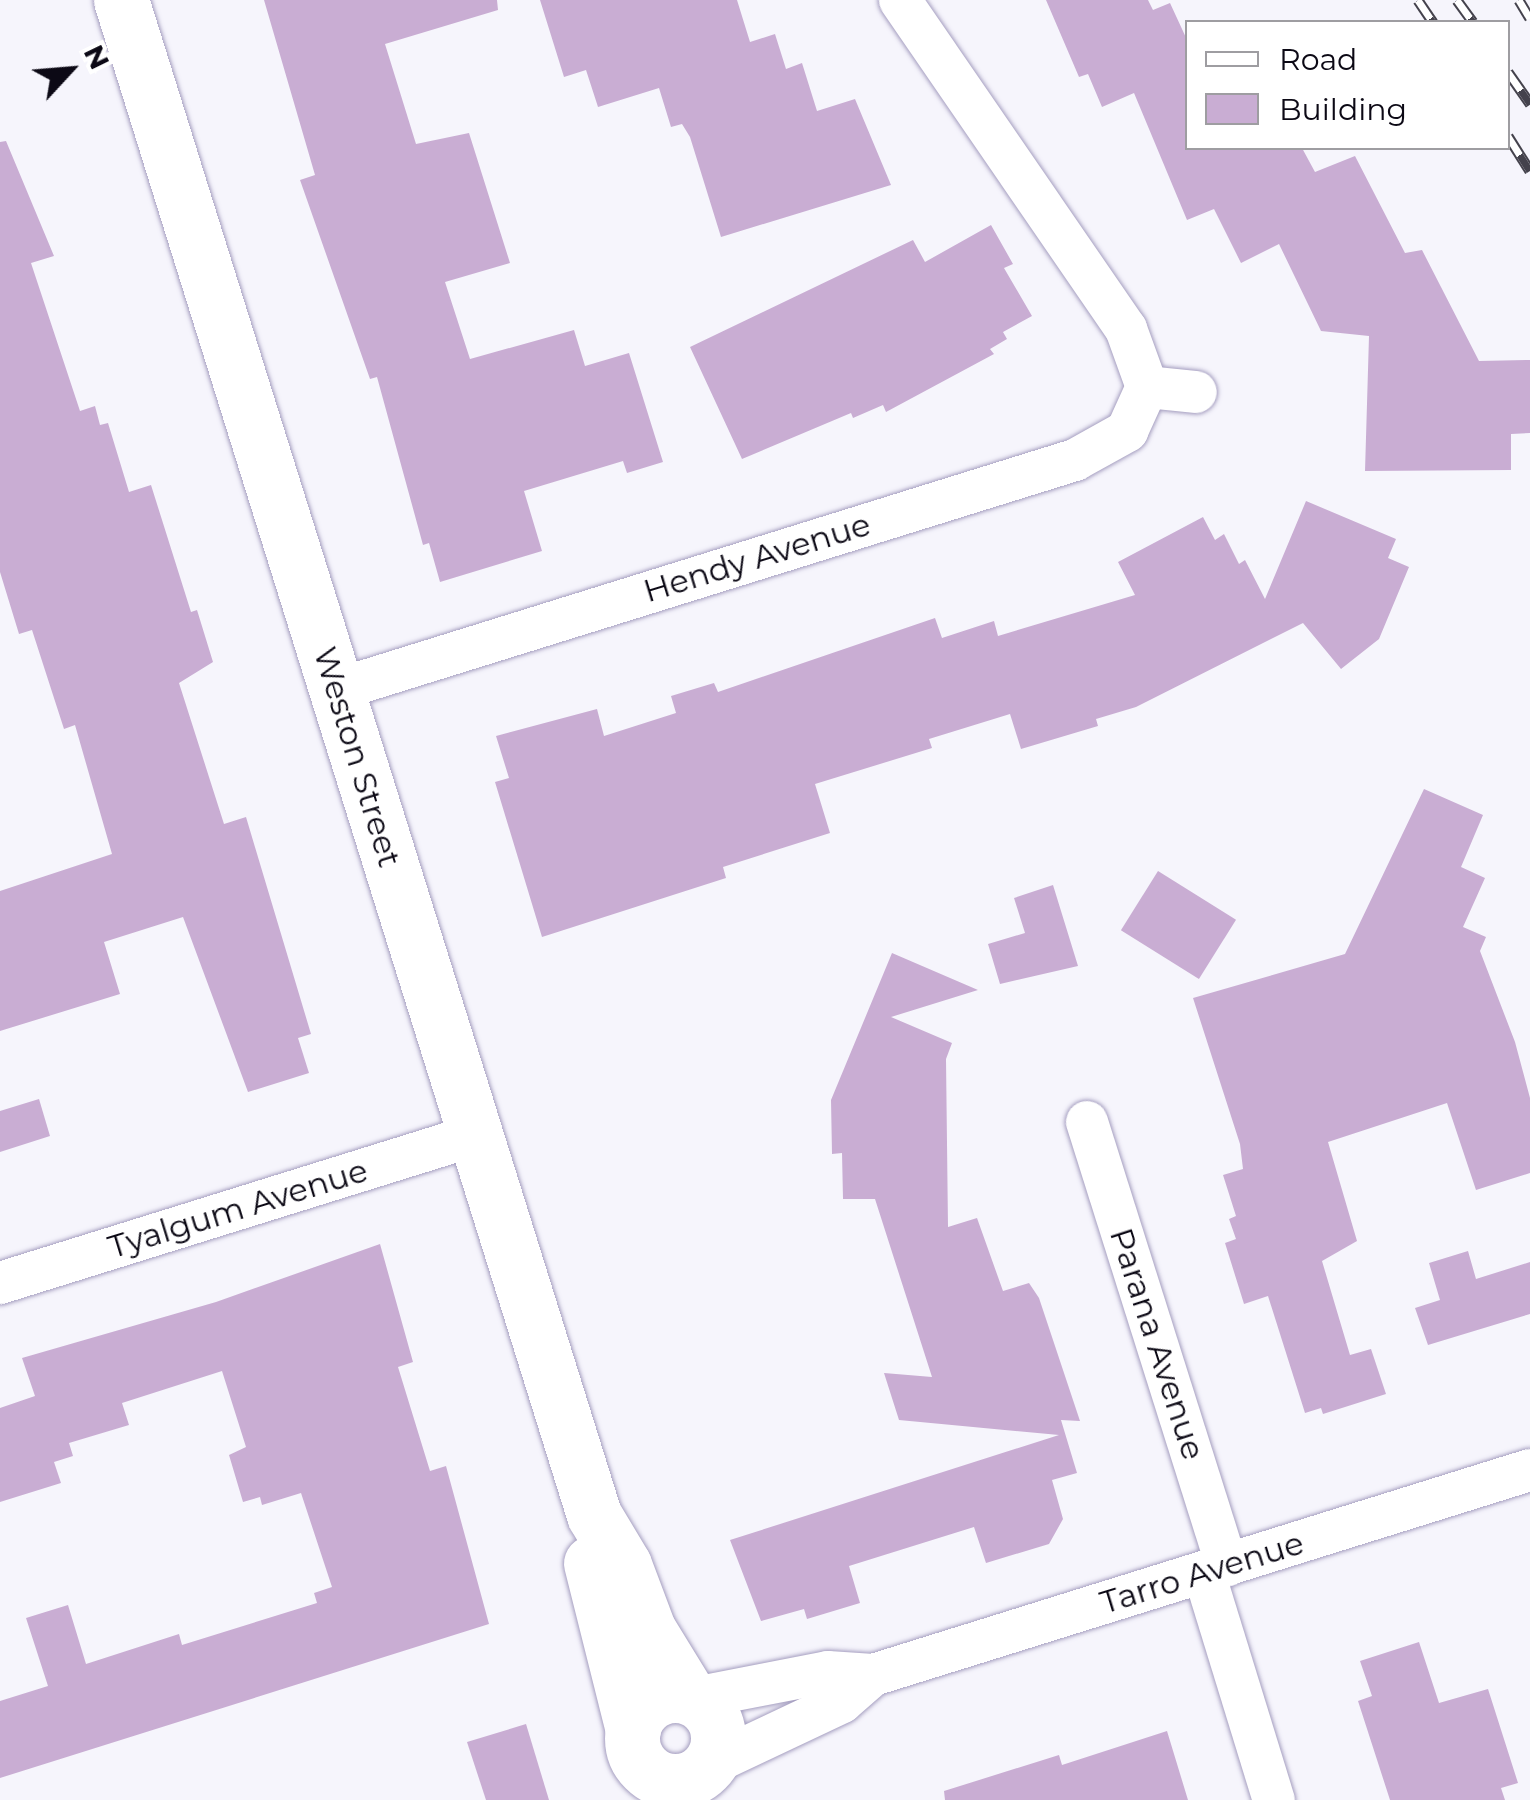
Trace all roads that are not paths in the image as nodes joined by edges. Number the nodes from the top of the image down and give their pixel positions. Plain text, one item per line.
1 (121, 0) edge
2 (900, 0) edge
3 (1147, 387) junction
4 (1196, 392) dead end
5 (336, 690) junction
6 (1087, 1122) dead end
7 (475, 1135) junction
8 (0, 1283) edge
9 (1530, 1470) edge
10 (594, 1514) junction
11 (1215, 1569) junction
12 (873, 1675) junction
13 (691, 1697) junction
14 (645, 1766) edge
15 (707, 1778) edge
16 (1274, 1800) edge

1 - 5 street, Weston Street
2 - 3 street
3 - 4 street
3 - 5 street, Hendy Avenue
5 - 7 street, Weston Street
6 - 11 street, Parana Avenue
7 - 8 street, Tyalgum Avenue
7 - 10 street, Weston Street
9 - 11 street, Tarro Avenue
10 - 13 street, Weston Street
10 - 14 street, Weston Street
11 - 12 street, Tarro Avenue
11 - 16 street, Parana Avenue
12 - 13 street, Tarro Avenue
12 - 15 street, Tarro Avenue
13 - 14 street
13 - 15 street
14 - 15 street

